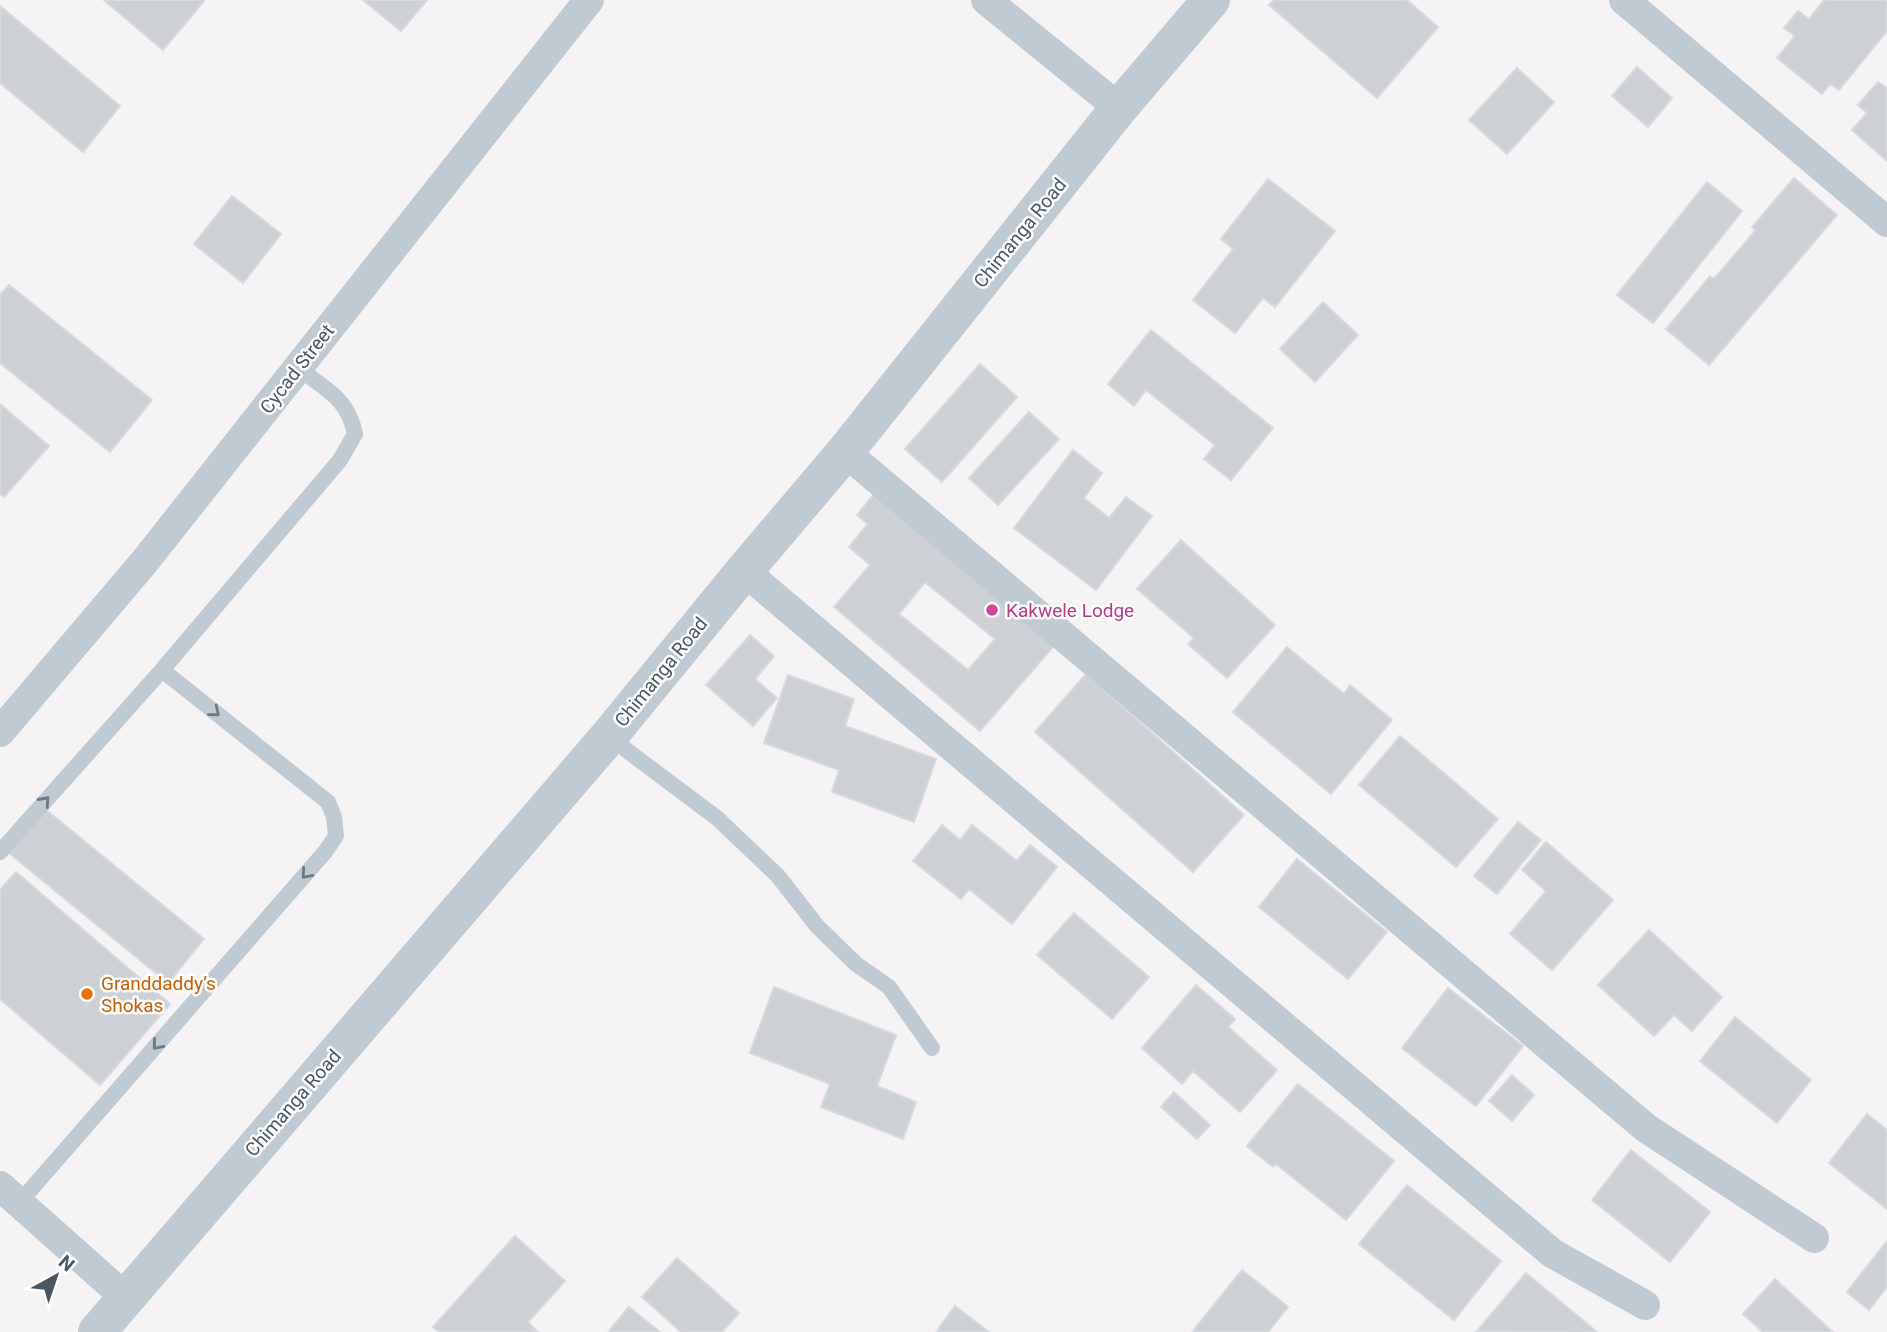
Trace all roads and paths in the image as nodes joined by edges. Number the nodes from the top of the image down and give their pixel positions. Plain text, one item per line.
1 (589, 0) edge
2 (986, 0) edge
3 (1212, 0) edge
4 (1624, 0) edge
5 (1119, 108) junction
6 (1887, 222) edge
7 (298, 368) junction
8 (845, 452) junction
9 (744, 571) junction
10 (162, 670) junction
11 (0, 732) edge
12 (609, 736) junction
13 (0, 852) edge
14 (932, 1048) dead end
15 (10, 1195) edge
16 (1814, 1238) dead end
17 (126, 1298) junction
18 (1645, 1305) dead end
19 (97, 1332) edge

1 - 7 street, Cycad Street
2 - 5 street
3 - 5 street, Chimanga Road
4 - 6 street
5 - 8 street, Chimanga Road
7 - 10 lane
7 - 11 street, Cycad Street
8 - 9 street, Chimanga Road
8 - 16 street
9 - 12 street, Chimanga Road
9 - 18 street
13 -> 10 lane
10 -> 15 lane
12 - 14 lane
12 - 17 street, Chimanga Road
15 - 17 street
17 - 19 street, Chimanga Road

